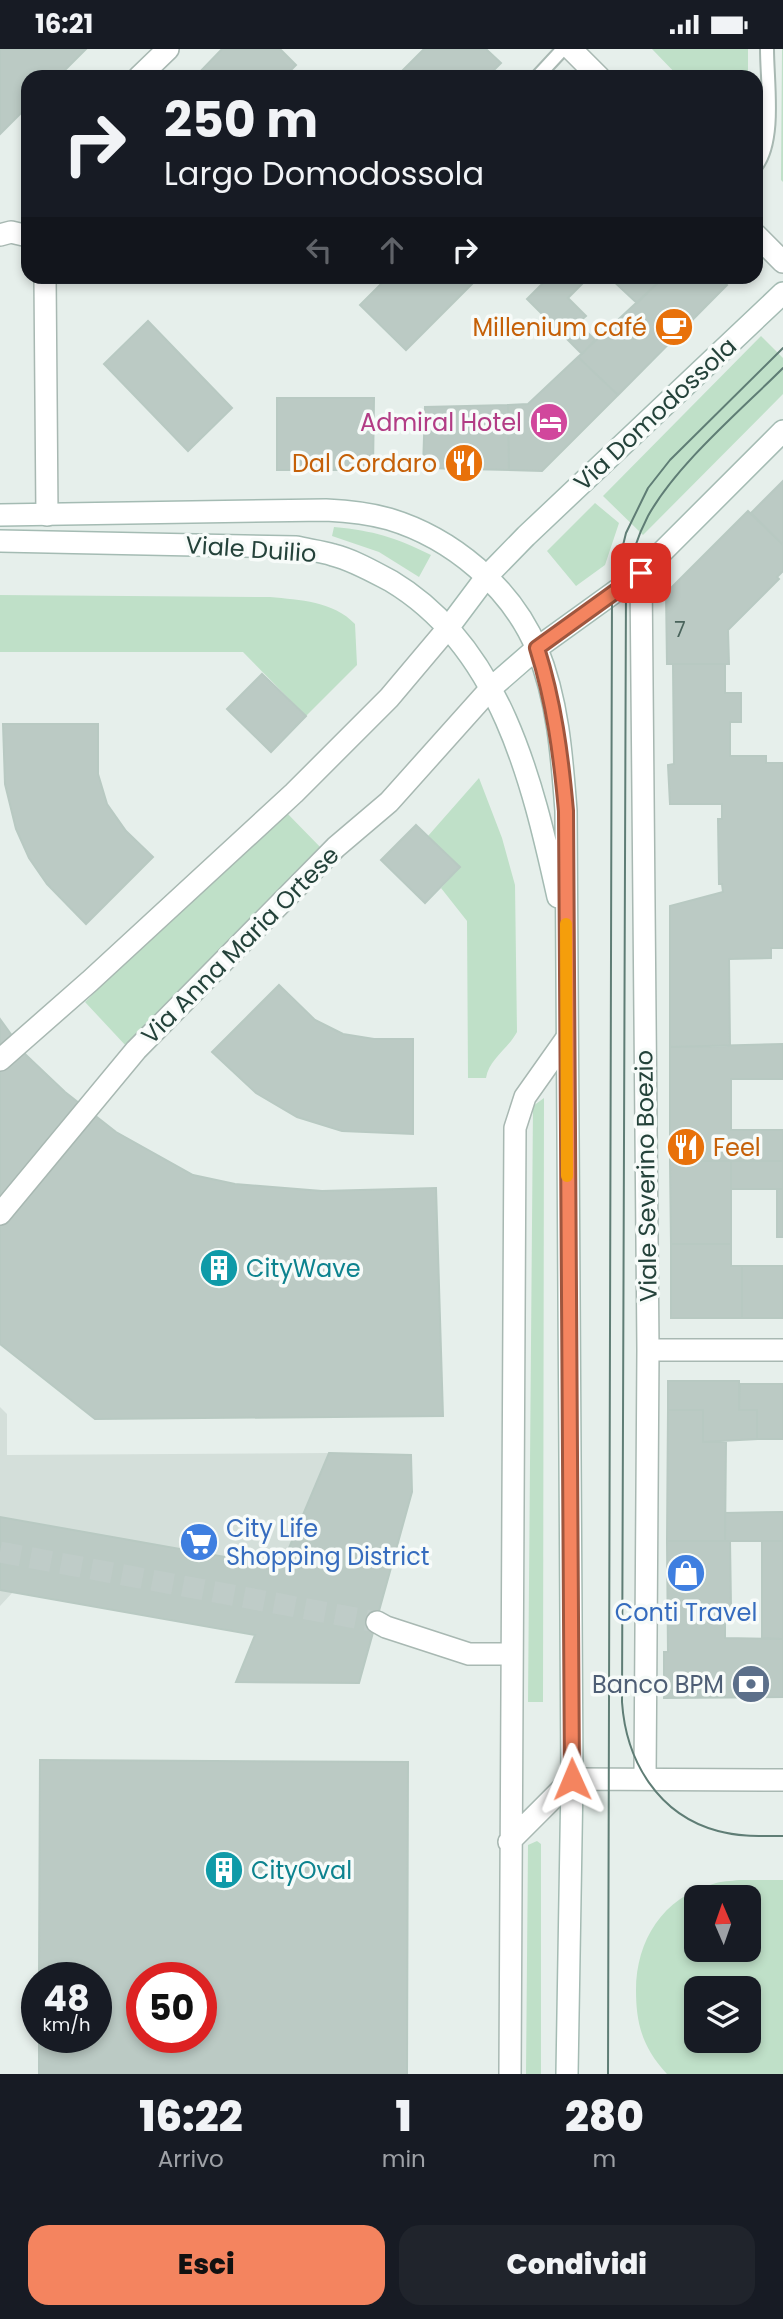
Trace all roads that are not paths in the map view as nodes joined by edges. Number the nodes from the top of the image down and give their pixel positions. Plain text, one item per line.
1 (167, 49) edge
2 (563, 49) edge
3 (571, 49) edge
4 (767, 49) edge
5 (146, 70) edge
6 (544, 70) edge
7 (592, 70) edge
8 (763, 154) edge
9 (21, 234) edge
10 (0, 235) edge
11 (763, 242) edge
12 (783, 262) edge
13 (45, 284) edge
14 (783, 293) edge
15 (783, 431) edge
16 (47, 515) junction
17 (0, 516) edge
18 (0, 541) edge
19 (641, 573) junction
20 (487, 576) junction
21 (448, 628) junction
22 (537, 648) junction
23 (491, 688) junction
24 (566, 937) junction
25 (566, 1039) junction
26 (0, 1060) edge
27 (0, 1213) edge
28 (648, 1350) junction
29 (783, 1350) edge
30 (377, 1622) tunnel mouth
31 (512, 1654) junction
32 (645, 1778) junction
33 (572, 1779) junction
34 (783, 1780) edge
35 (509, 1842) junction
36 (510, 2074) edge
37 (566, 2074) edge

1 - 5 street
2 - 6 lane
3 - 7 street
4 - 8 lane
9 - 10 street
11 - 12 street
13 - 16 street
14 - 20 street, Via Domodossola
15 - 19 street
16 - 17 street, Viale Duilio
16 - 20 street, Viale Duilio
18 - 21 street, Viale Duilio
19 - 22 street, Via Anna Maria Ortese
19 - 28 street, Viale Severino Boezio
20 - 21 street, Via Domodossola
20 - 22 street, Viale Duilio
21 - 23 street, Viale Duilio
21 - 26 street
22 - 23 street, Via Anna Maria Ortese
22 - 24 street
23 - 24 street
23 - 27 street, Via Anna Maria Ortese
24 - 25 street
25 - 31 street
25 - 33 street
28 - 29 street
28 - 32 street, Viale Severino Boezio
30 - 31 street
31 - 35 street
32 - 33 street
32 - 34 street
33 - 35 street
33 - 37 street
35 - 36 street

